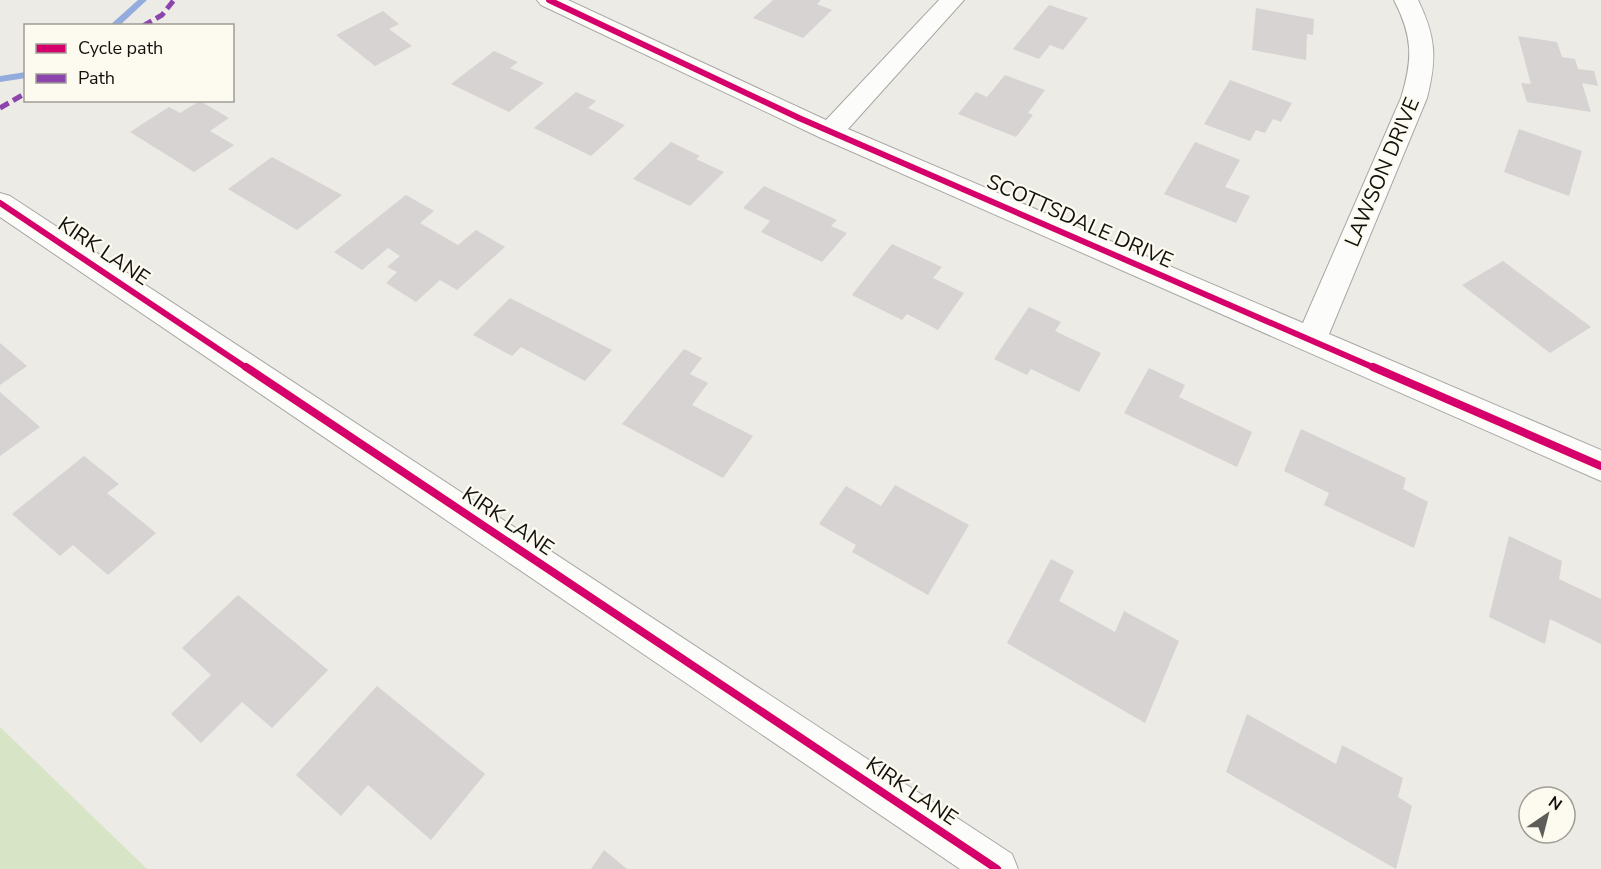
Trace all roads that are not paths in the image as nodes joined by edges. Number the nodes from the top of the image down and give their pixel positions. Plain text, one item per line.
1 (549, 0) edge
2 (952, 0) edge
3 (1406, 0) edge
4 (830, 132) junction
5 (0, 203) edge
6 (1311, 341) junction
7 (1601, 466) edge
8 (997, 869) edge

1 - 4 street, SCOTTSDALE DRIVE
2 - 4 street
3 - 6 street, LAWSON DRIVE
4 - 6 street, SCOTTSDALE DRIVE
5 - 8 street, KIRK LANE
6 - 7 street, SCOTTSDALE DRIVE

